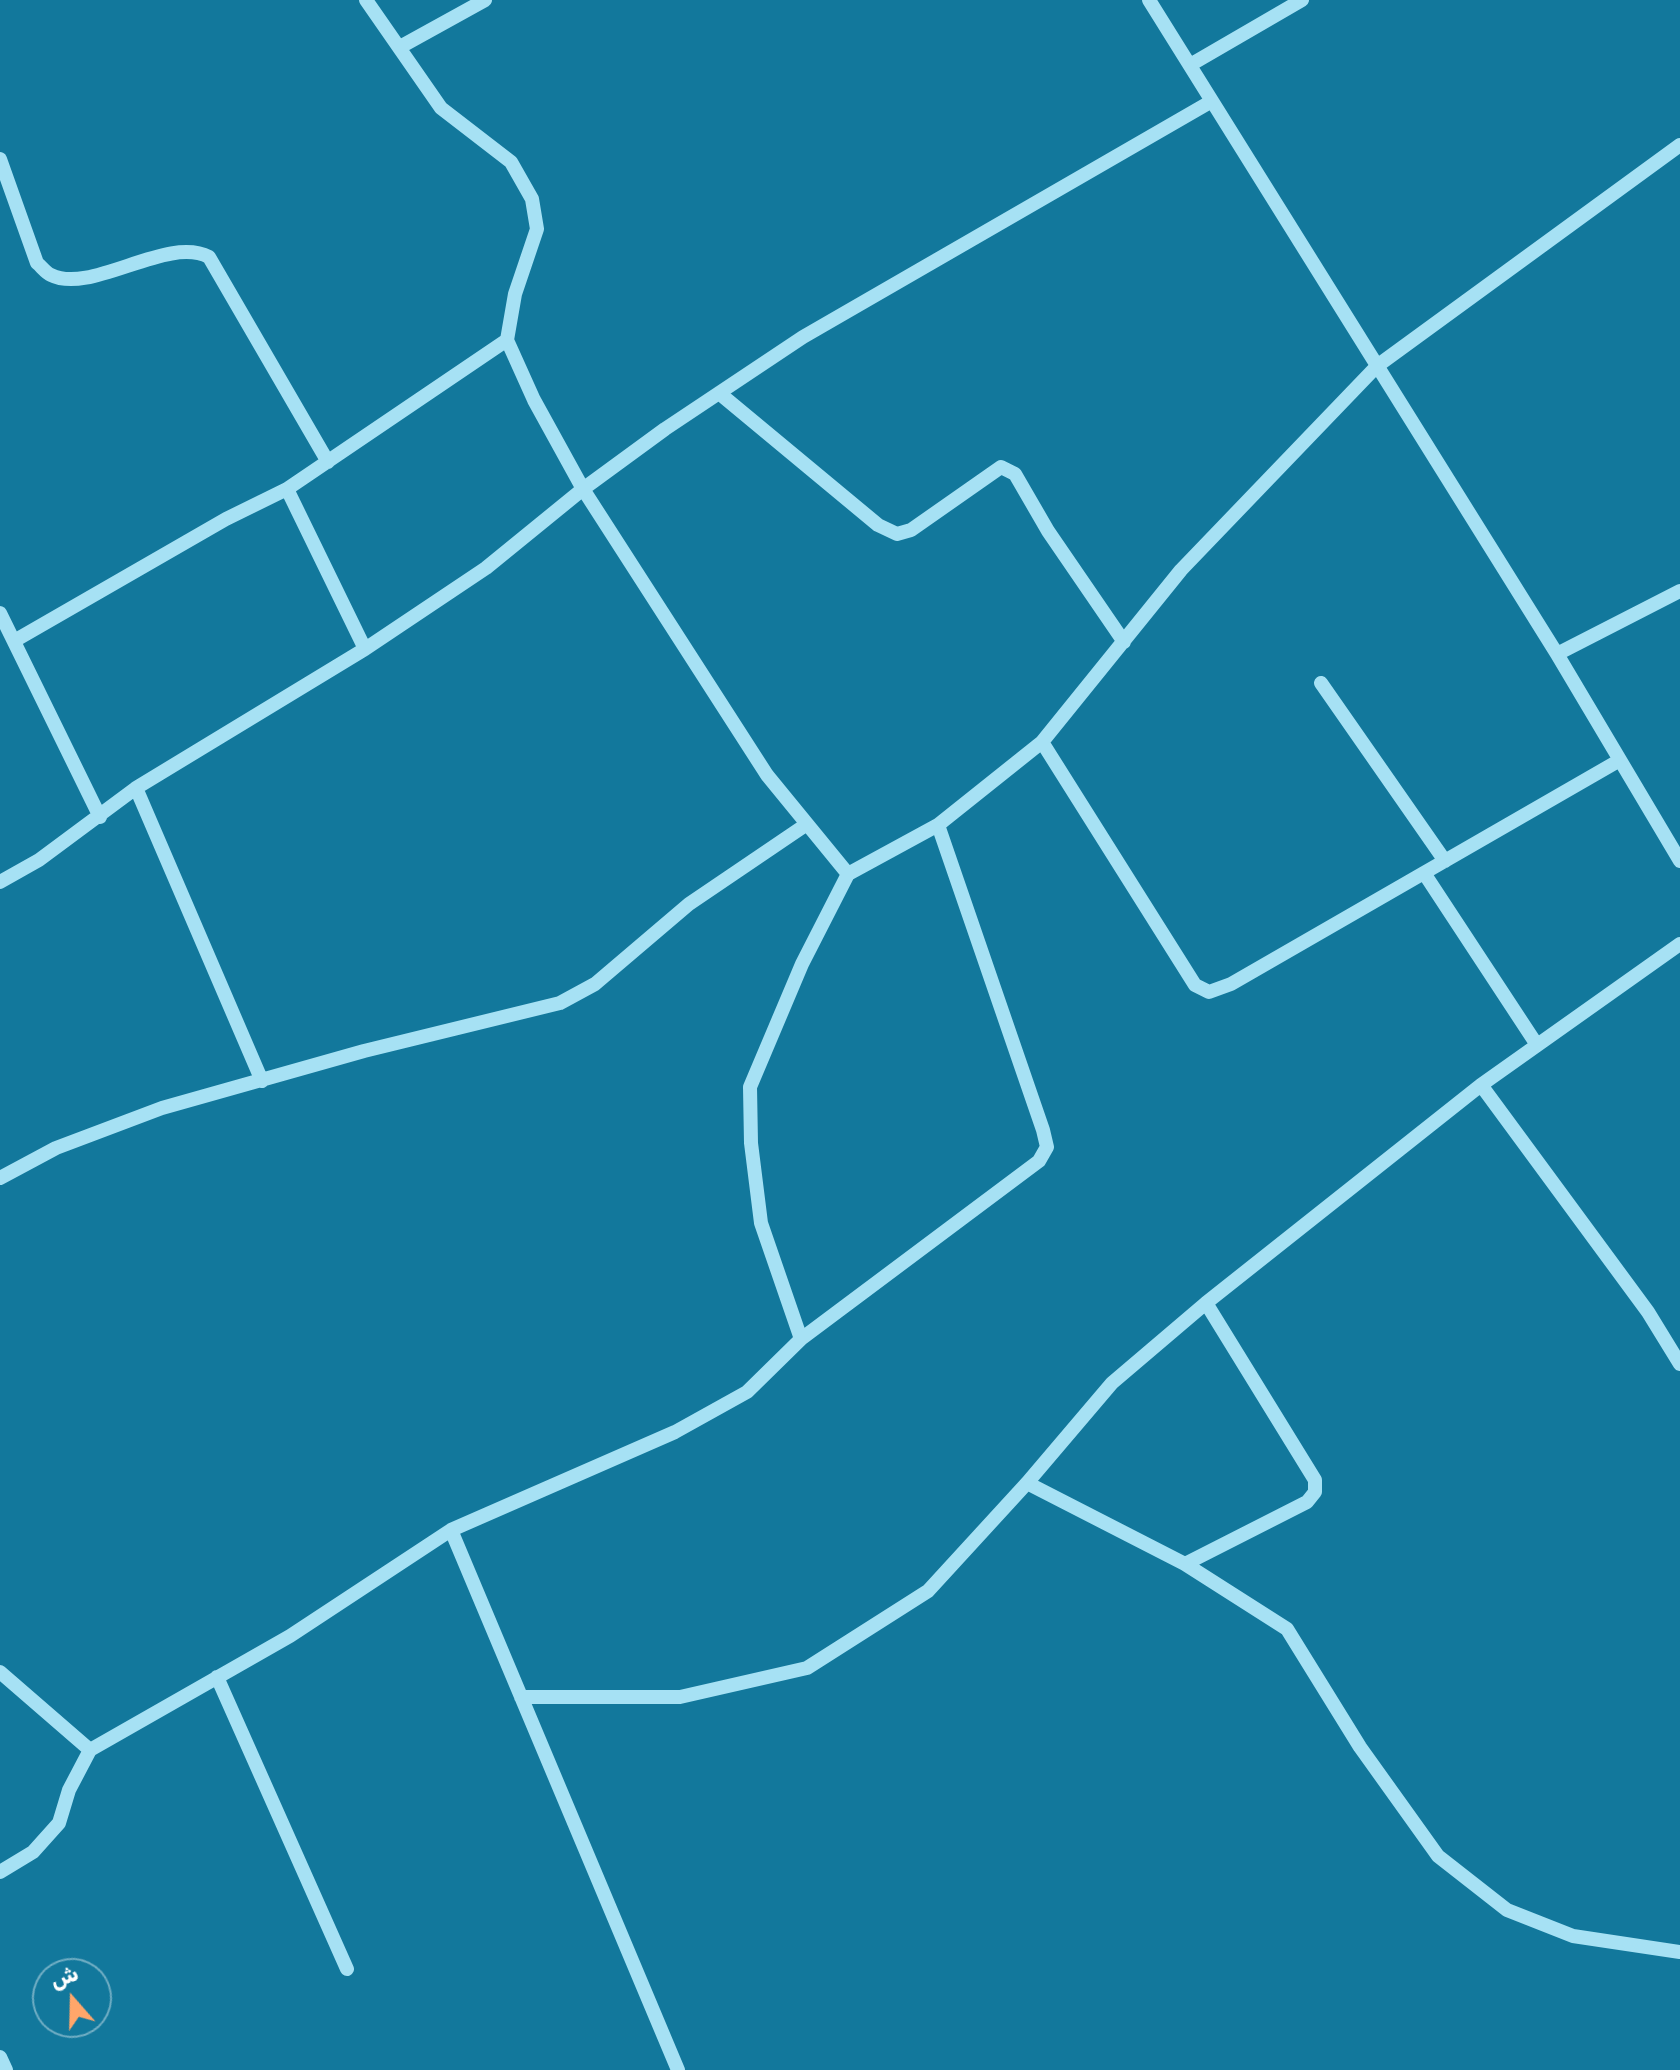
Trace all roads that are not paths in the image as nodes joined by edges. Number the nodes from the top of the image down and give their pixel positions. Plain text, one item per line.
1 (366, 0) edge
2 (485, 0) edge
3 (1149, 0) edge
4 (1302, 0) edge
5 (400, 47) junction
6 (1190, 65) junction
7 (1212, 101) junction
8 (1680, 145) edge
9 (0, 159) edge
10 (507, 340) junction
11 (1377, 366) junction
12 (719, 393) junction
13 (328, 462) junction
14 (287, 489) junction
15 (583, 489) junction
16 (1680, 591) edge
17 (0, 613) edge
18 (14, 641) junction
19 (1124, 642) junction
20 (365, 649) junction
21 (1557, 654) junction
22 (1321, 683) dead end
23 (1042, 742) junction
24 (1620, 760) junction
25 (136, 788) junction
26 (100, 817) junction
27 (807, 824) junction
28 (938, 825) junction
29 (1445, 861) junction
30 (1680, 861) edge
31 (1424, 873) junction
32 (848, 874) junction
33 (0, 882) edge
34 (1680, 944) edge
35 (1537, 1045) junction
36 (262, 1081) junction
37 (1481, 1085) junction
38 (0, 1178) edge
39 (1206, 1303) junction
40 (801, 1339) junction
41 (1680, 1364) edge
42 (1027, 1483) junction
43 (451, 1530) junction
44 (1185, 1564) junction
45 (0, 1672) edge
46 (217, 1677) junction
47 (521, 1697) junction
48 (90, 1750) junction
49 (0, 1872) edge
50 (1680, 1952) edge
51 (347, 1969) dead end
52 (0, 2057) edge
53 (6, 2070) edge
54 (678, 2070) edge

1 - 5 street
2 - 5 street
3 - 6 street
4 - 6 street
5 - 10 street
6 - 7 street
7 - 11 street
7 - 12 street
8 - 11 street
9 - 13 street
10 - 13 street
10 - 15 street
11 - 19 street
11 - 21 street
12 - 15 street
12 - 19 street
13 - 14 street
14 - 18 street
14 - 20 street
15 - 20 street
15 - 27 street
16 - 21 street
17 - 18 street
18 - 26 street
19 - 23 street
20 - 25 street
21 - 24 street
22 - 29 street
23 - 28 street
23 - 31 street
24 - 29 street
24 - 30 street
25 - 26 street
25 - 36 street
26 - 33 street
27 - 32 street
27 - 36 street
28 - 32 street
28 - 40 street
29 - 31 street
31 - 35 street
32 - 40 street
34 - 35 street
35 - 37 street
36 - 38 street
37 - 39 street
37 - 41 street
39 - 42 street
39 - 44 street
40 - 43 street
42 - 44 street
42 - 47 street
43 - 46 street
43 - 47 street
44 - 50 street
45 - 48 street
46 - 48 street
46 - 51 street
47 - 54 street
48 - 49 street
52 - 53 street

